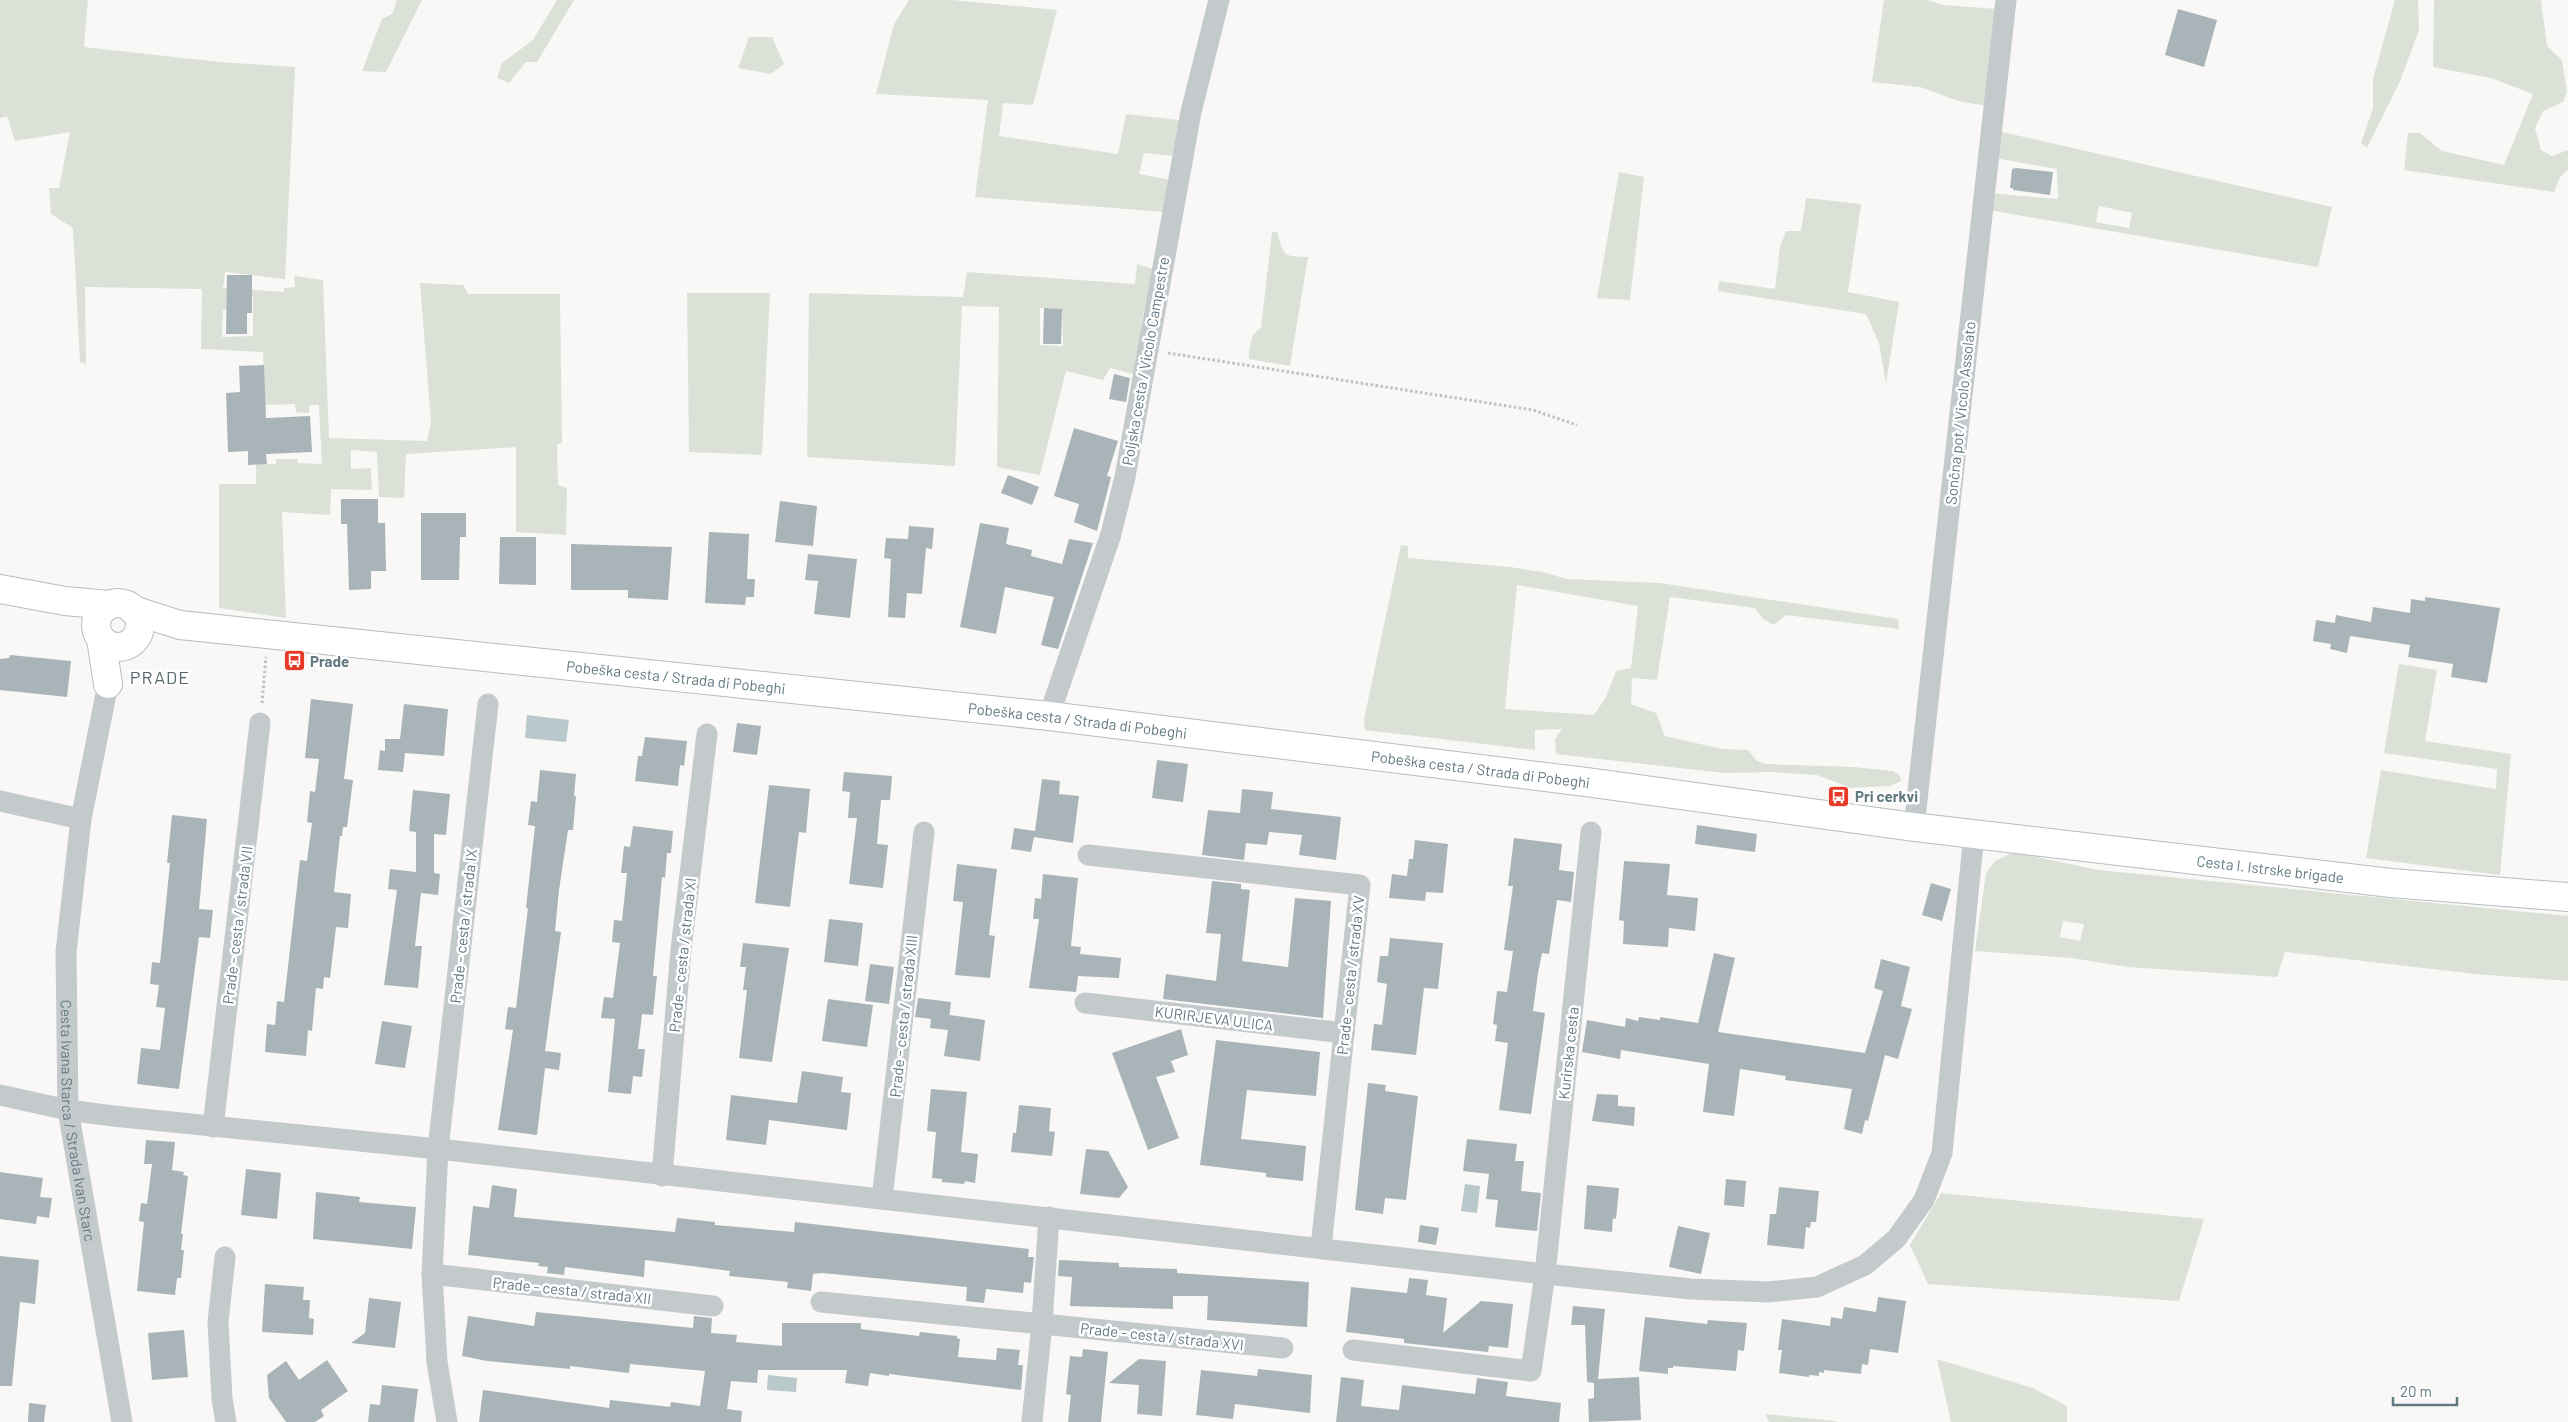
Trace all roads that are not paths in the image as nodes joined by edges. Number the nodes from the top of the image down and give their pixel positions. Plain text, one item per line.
1 (1218, 0) edge
2 (2006, 0) edge
3 (0, 589) edge
4 (65, 601) junction
5 (127, 623) junction
6 (99, 634) junction
7 (108, 684) junction
8 (488, 704) dead end
9 (1049, 716) junction
10 (260, 723) road end
11 (707, 734) dead end
12 (0, 801) edge
13 (81, 819) junction
14 (1914, 827) junction
15 (924, 832) dead end
16 (1591, 832) dead end
17 (1974, 834) junction
18 (1088, 856) dead end
19 (2568, 897) edge
20 (1085, 1003) dead end
21 (1344, 1033) junction
22 (0, 1095) edge
23 (68, 1110) junction
24 (213, 1127) junction
25 (438, 1149) junction
26 (662, 1176) junction
27 (882, 1199) junction
28 (1049, 1217) junction
29 (1321, 1247) junction
30 (225, 1257) dead end
31 (432, 1274) junction
32 (1545, 1274) junction
33 (821, 1302) dead end
34 (713, 1306) dead end
35 (1042, 1323) junction
36 (1283, 1348) dead end
37 (1352, 1350) dead end
38 (122, 1422) edge
39 (226, 1422) edge
40 (447, 1422) edge
41 (1032, 1422) edge

1 - 9 street, Poljska cesta / Vicolo Campestre
2 - 14 street, Sončna pot / Vicolo Assolato
3 - 4 street, Pobeška cesta / Strada di Pobeghi
4 - 5 street, Pobeška cesta / Strada di Pobeghi
4 - 6 street, Pobeška cesta / Strada di Pobeghi
5 - 6 street, Pobeška cesta / Strada di Pobeghi
5 - 6 street
5 - 7 street, Cesta Ivana Starca / Strada Ivan Starc
5 - 9 street, Pobeška cesta / Strada di Pobeghi
6 - 7 street, Cesta Ivana Starca / Strada Ivan Starc
7 - 13 street, Cesta Ivana Starca / Strada Ivan Starc
8 - 25 street, Prade - cesta / strada IX
9 - 14 street, Pobeška cesta / Strada di Pobeghi
10 - 24 street, Prade - cesta / strada VII
11 - 26 street, Prade - cesta / strada XI
12 - 13 street
13 - 23 street, Cesta Ivana Starca / Strada Ivan Starc
14 - 17 street, Pobeška cesta / Strada di Pobeghi
15 - 27 street, Prade - cesta / strada XIII
16 - 32 street, Kurirska cesta
17 - 19 street, Cesta I. Istrske brigade
17 - 32 street
18 - 21 street, Prade - cesta / strada XV
20 - 21 street, KURIRJEVA ULICA
21 - 29 street, Prade - cesta / strada XV
22 - 23 street
23 - 24 street
23 - 38 street, Cesta Ivana Starca / Strada Ivan Starc
24 - 25 street
25 - 26 street
25 - 31 street, Prade - cesta / strada IX
26 - 27 street
27 - 28 street
28 - 29 street
28 - 35 street
29 - 32 street
30 - 39 street
31 - 34 street, Prade - cesta / strada XII
31 - 40 street, Prade - cesta / strada IX
32 - 37 street, Kurirska cesta
33 - 35 street, Prade - cesta / strada XVI
35 - 36 street, Prade - cesta / strada XVI
35 - 41 street

